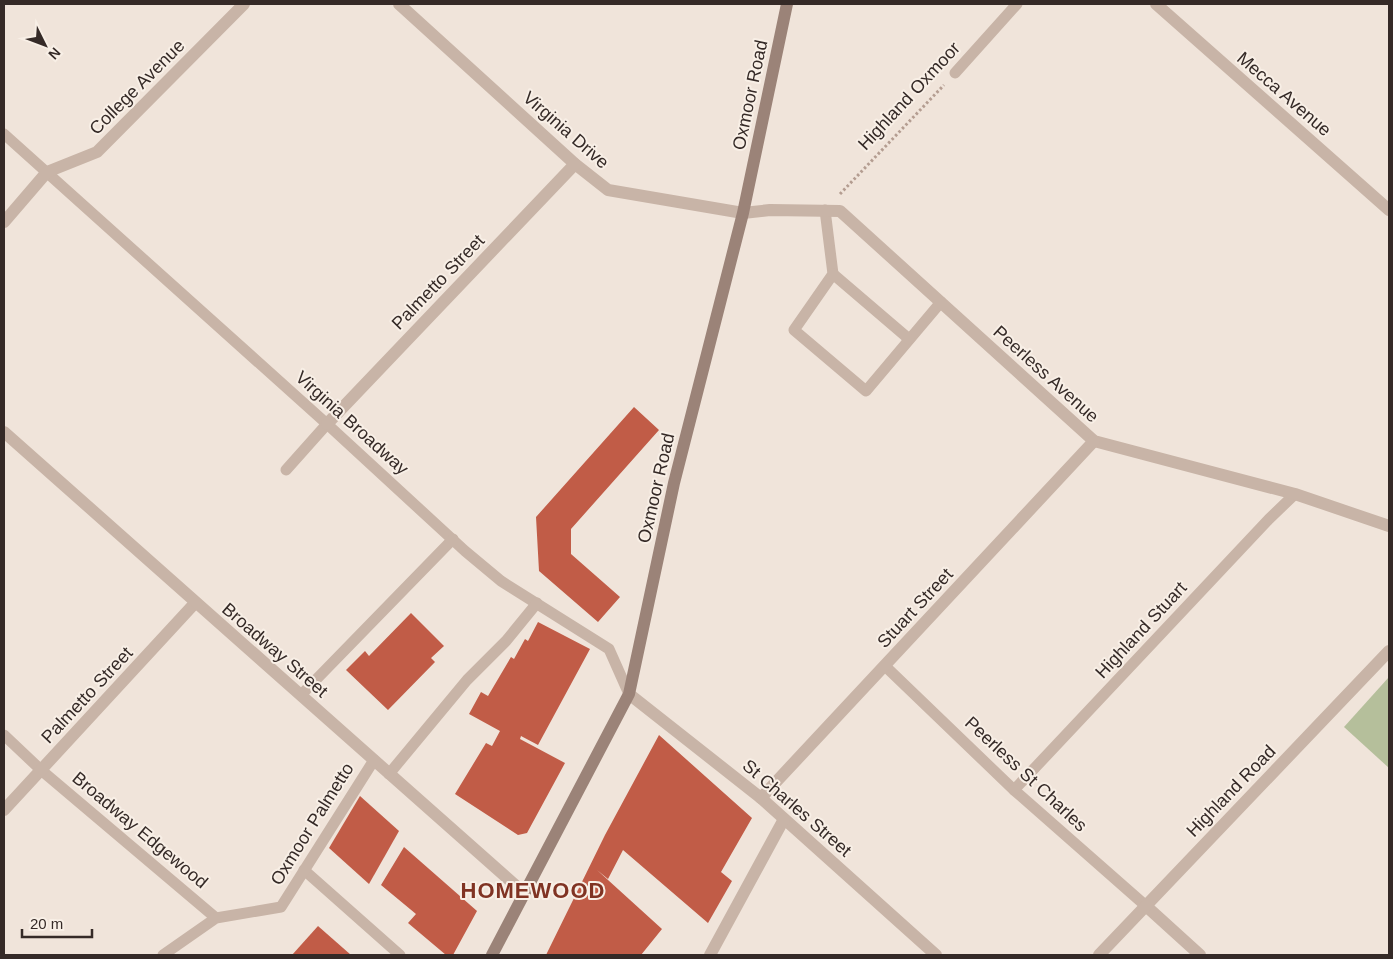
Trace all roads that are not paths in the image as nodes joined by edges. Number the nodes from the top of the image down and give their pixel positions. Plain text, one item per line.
1 (244, 4) edge
2 (399, 4) edge
3 (787, 4) edge
4 (1016, 4) edge
5 (1156, 4) edge
6 (955, 74) road end
7 (4, 134) edge
8 (575, 164) junction
9 (47, 172) junction
10 (824, 210) junction
11 (1389, 210) edge
12 (743, 213) junction
13 (4, 222) edge
14 (833, 274) junction
15 (941, 302) junction
16 (909, 339) junction
17 (327, 424) junction
18 (4, 432) edge
19 (1094, 441) junction
20 (286, 470) dead end
21 (1295, 494) junction
22 (1389, 526) edge
23 (453, 539) junction
24 (195, 603) junction
25 (536, 603) junction
26 (1389, 651) edge
27 (885, 666) junction
28 (630, 694) junction
29 (300, 695) junction
30 (4, 735) edge
31 (374, 760) junction
32 (41, 770) junction
33 (389, 774) junction
34 (1014, 790) junction
35 (762, 798) junction
36 (4, 810) edge
37 (784, 819) junction
38 (304, 870) junction
39 (524, 894) junction
40 (1146, 906) junction
41 (216, 918) junction
42 (163, 955) edge
43 (400, 955) edge
44 (492, 955) edge
45 (710, 955) edge
46 (936, 955) edge
47 (1100, 955) edge
48 (1200, 955) edge

1 - 9 street, College Avenue
2 - 8 street, Virginia Drive
3 - 12 main road, Oxmoor Road
4 - 6 lane, Highland Oxmoor
5 - 11 street, Mecca Avenue
7 - 9 lane, Virginia Broadway
8 - 12 street, Virginia Drive
8 - 17 street, Palmetto Street
9 - 13 street, College Avenue
9 - 17 lane, Virginia Broadway
10 - 12 street, Peerless Avenue
10 - 14 lane
10 - 15 street, Peerless Avenue
12 - 28 main road, Oxmoor Road
14 - 16 lane
14 - 16 lane
15 - 16 lane
15 - 19 street, Peerless Avenue
17 - 20 lane
17 - 23 lane, Virginia Broadway
18 - 24 street, Broadway Street
19 - 21 street, Peerless Avenue
19 - 27 street, Stuart Street
21 - 22 street, Peerless Avenue
21 - 34 lane, Highland Stuart
23 - 25 lane, Virginia Broadway
23 - 29 lane
24 - 29 street, Broadway Street
24 - 32 street, Palmetto Street
25 - 28 lane, Virginia Broadway
25 - 33 lane
26 - 40 street, Highland Road
27 - 34 lane, Peerless St Charles
27 - 35 street, Stuart Street
28 - 35 street, St Charles Street
28 - 39 main road, Oxmoor Road
29 - 31 street, Broadway Street
30 - 32 lane, Broadway Edgewood
31 - 33 street, Broadway Street
31 - 38 lane, Oxmoor Palmetto
32 - 36 street, Palmetto Street
32 - 41 lane, Broadway Edgewood
33 - 39 street, Broadway Street
34 - 40 lane, Peerless St Charles
35 - 37 street, St Charles Street
37 - 45 street
37 - 46 street, St Charles Street
38 - 41 lane, Oxmoor Palmetto
38 - 43 lane
39 - 44 main road, Oxmoor Road
40 - 47 street, Highland Road
40 - 48 street
41 - 42 lane

